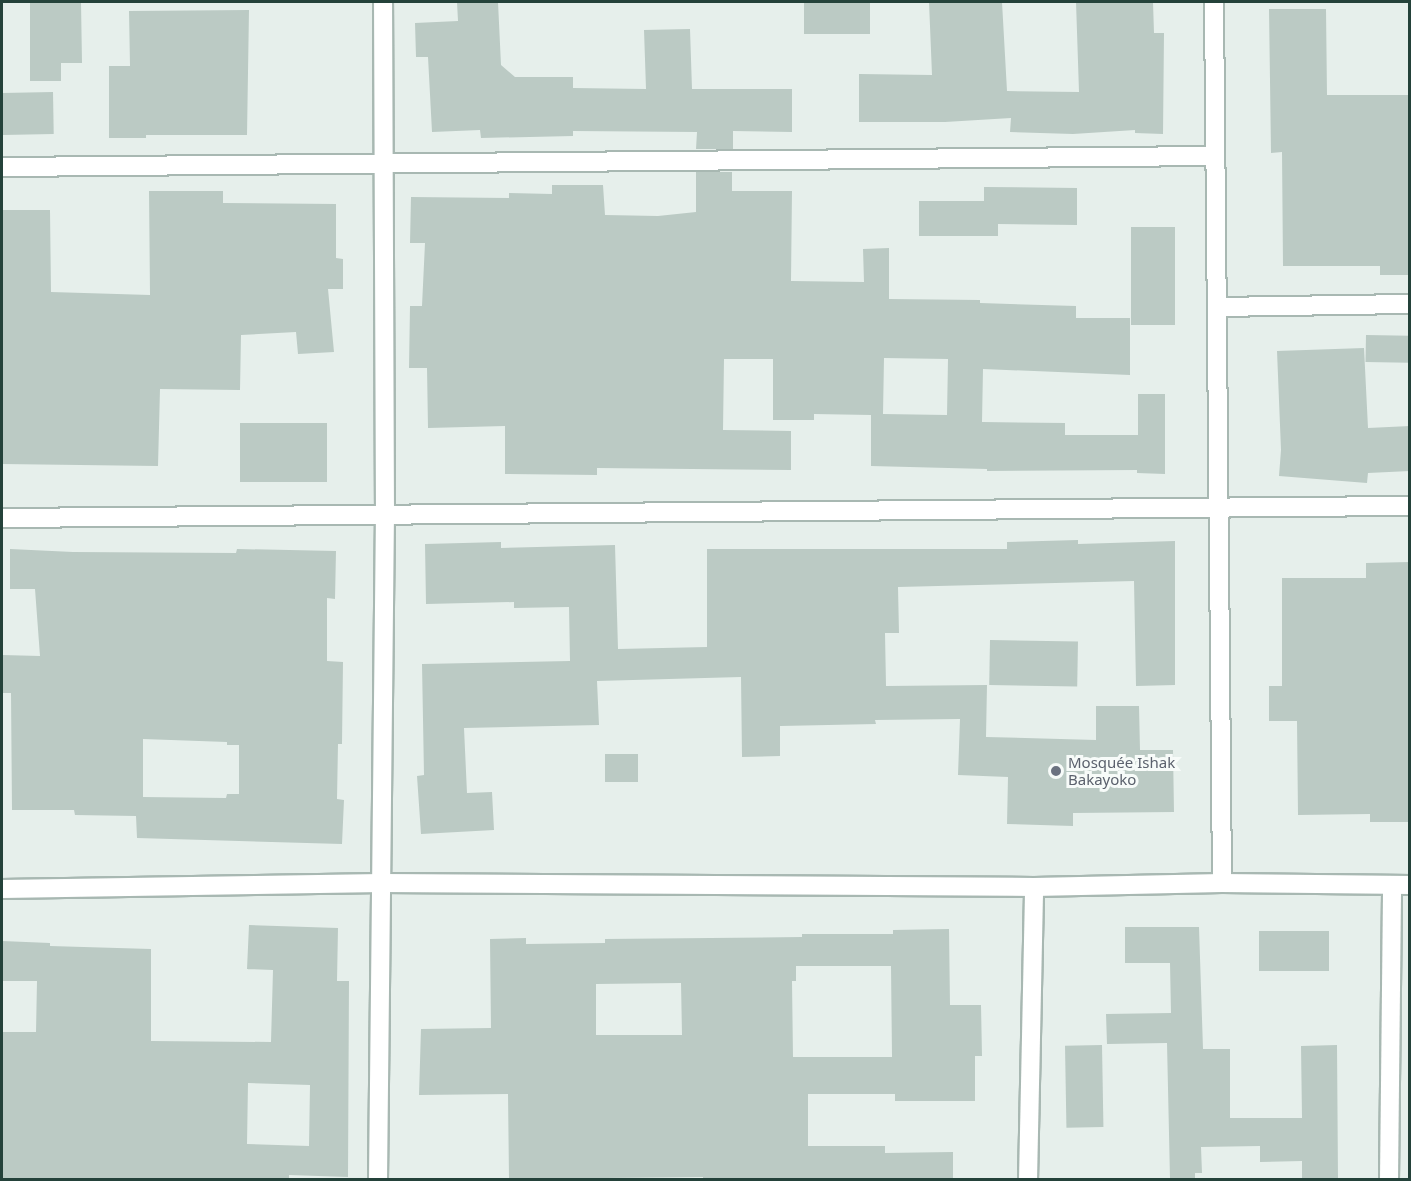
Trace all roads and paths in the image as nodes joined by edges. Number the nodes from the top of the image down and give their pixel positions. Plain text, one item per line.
1 (384, 2) edge
2 (1214, 2) edge
3 (1215, 156) junction
4 (386, 166) junction
5 (2, 167) edge
6 (1410, 304) edge
7 (1217, 306) junction
8 (1410, 506) edge
9 (1219, 509) junction
10 (385, 514) junction
11 (2, 518) edge
12 (382, 883) junction
13 (1222, 883) junction
14 (1401, 885) edge
15 (1034, 887) junction
16 (2, 889) edge
17 (378, 1179) edge
18 (1028, 1179) edge
19 (1389, 1179) edge

1 - 4 street
2 - 3 street
3 - 4 street
3 - 7 street
4 - 5 street
4 - 10 street
6 - 7 street
7 - 9 street
8 - 9 street
9 - 10 street
9 - 13 street
10 - 11 street
10 - 12 street
12 - 15 street
12 - 16 street
12 - 17 street
13 - 14 street
13 - 15 street
14 - 19 street
15 - 18 street

